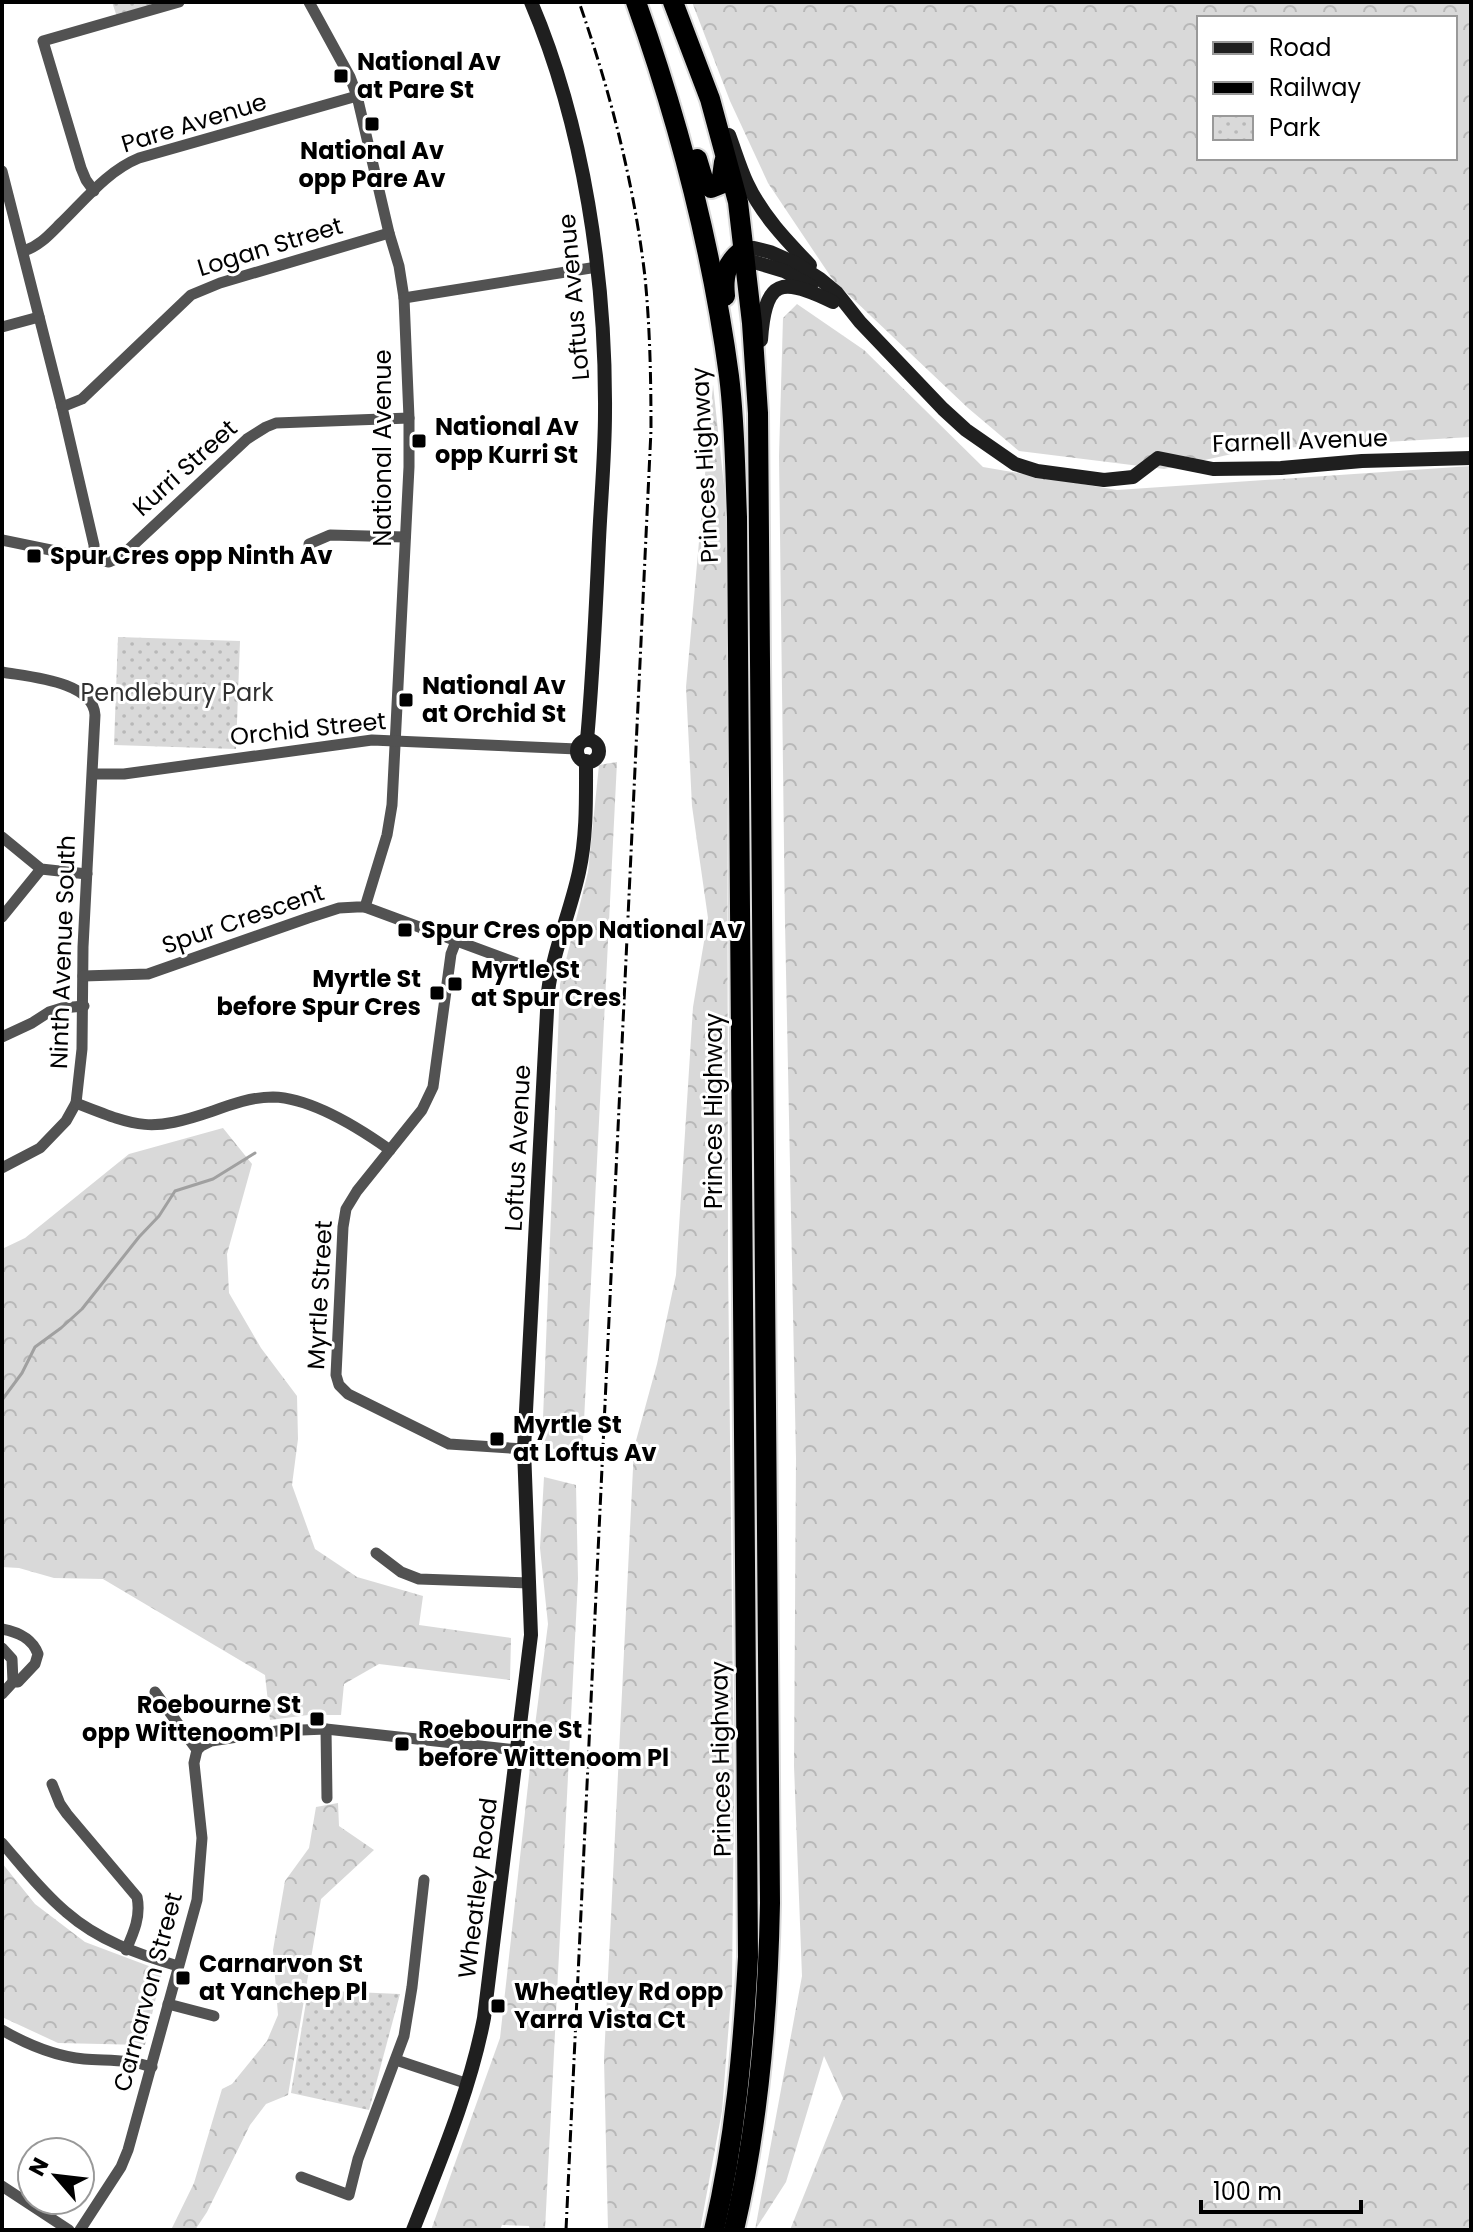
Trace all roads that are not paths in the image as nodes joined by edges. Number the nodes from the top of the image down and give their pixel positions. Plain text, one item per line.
1 (179, 2) edge
2 (309, 2) edge
3 (531, 2) edge
4 (636, 2) edge
5 (673, 2) edge
6 (659, 66) junction
7 (357, 96) junction
8 (710, 99) junction
9 (724, 150) junction
10 (2, 171) edge
11 (4, 186) edge
12 (94, 191) junction
13 (698, 210) junction
14 (389, 233) junction
15 (24, 251) junction
16 (741, 255) junction
17 (597, 267) junction
18 (832, 294) junction
19 (404, 298) junction
20 (39, 317) junction
21 (2, 327) edge
22 (729, 379) junction
23 (62, 407) junction
24 (758, 413) junction
25 (409, 418) junction
26 (1471, 458) edge
27 (405, 537) junction
28 (2, 540) edge
29 (309, 544) dead end
30 (94, 560) junction
31 (2, 672) edge
32 (395, 741) junction
33 (584, 750) junction
34 (93, 774) junction
35 (2, 837) edge
36 (41, 869) junction
37 (87, 874) junction
38 (365, 907) junction
39 (2, 917) edge
40 (456, 941) junction
41 (550, 972) junction
42 (83, 976) junction
43 (84, 1006) junction
44 (2, 1037) edge
45 (76, 1103) junction
46 (390, 1150) junction
47 (2, 1168) edge
48 (524, 1449) junction
49 (526, 1541) joint
50 (376, 1553) dead end
51 (529, 1583) junction
52 (2, 1629) edge
53 (2, 1648) edge
54 (13, 1682) junction
55 (155, 1692) dead end
56 (2, 1694) edge
57 (326, 1729) junction
58 (197, 1750) junction
59 (517, 1750) junction
60 (52, 1784) dead end
61 (327, 1798) dead end
62 (2, 1843) edge
63 (424, 1880) dead end
64 (126, 1950) junction
65 (178, 1966) junction
66 (168, 2004) junction
67 (214, 2016) dead end
68 (2, 2030) edge
69 (396, 2060) junction
70 (152, 2067) junction
71 (468, 2084) junction
72 (301, 2177) dead end
73 (2, 2186) edge
74 (69, 2230) edge
75 (80, 2230) edge
76 (413, 2230) edge
77 (714, 2230) edge
78 (734, 2230) edge

1 - 12 street
2 - 7 street, National Avenue
3 - 17 street, Loftus Avenue
4 - 6 highway, Princes Highway
5 - 8 highway, Princes Highway
6 - 9 highway
6 - 13 highway, Princes Highway
7 - 12 street, Pare Avenue
7 - 14 street, National Avenue
8 - 9 highway, Princes Highway
8 - 18 street
9 - 16 highway, Princes Highway
10 - 11 street
11 - 15 street
12 - 15 street, Pare Avenue
13 - 16 highway
13 - 22 highway, Princes Highway
14 - 19 street, National Avenue
14 - 23 street, Logan Street
15 - 20 street
16 - 18 street, Farnell Avenue
16 - 22 highway
16 - 24 highway, Princes Highway
17 - 19 street
17 - 33 street, Loftus Avenue
18 - 24 street
18 - 26 street, Farnell Avenue
19 - 25 street, National Avenue
20 - 21 street
20 - 23 street
22 - 77 highway, Princes Highway
23 - 30 street
24 - 78 highway, Princes Highway
25 - 27 street, National Avenue
25 - 30 street, Kurri Street
27 - 29 street
27 - 32 street, National Avenue
28 - 30 street
31 - 34 street, Ninth Avenue South
32 - 33 street, Orchid Street
32 - 34 street, Orchid Street
32 - 38 street, National Avenue
33 - 41 street, Loftus Avenue
34 - 37 street, Ninth Avenue South
35 - 36 street
36 - 37 street
36 - 39 street
37 - 42 street, Ninth Avenue South
38 - 40 street, Spur Crescent
38 - 42 street, Spur Crescent
40 - 41 street, Spur Crescent
40 - 46 street, Myrtle Street
41 - 48 street, Loftus Avenue
42 - 43 street, Ninth Avenue South
43 - 44 street
43 - 45 street, Ninth Avenue South
45 - 46 street
45 - 47 street, Ninth Avenue South
46 - 48 street, Myrtle Street
48 - 49 street, Loftus Avenue
49 - 51 street, Wheatley Road
50 - 51 street
51 - 59 street, Wheatley Road
52 - 54 street
53 - 54 street
54 - 56 street
55 - 58 street
57 - 58 street
57 - 59 street
57 - 61 street
58 - 65 street, Carnarvon Street
59 - 71 street, Wheatley Road
60 - 64 street
62 - 64 street
63 - 69 street
64 - 65 street
65 - 66 street, Carnarvon Street
66 - 67 street
66 - 70 street, Carnarvon Street
68 - 70 street
69 - 71 street
69 - 72 street
70 - 75 street, Carnarvon Street
71 - 76 street, Wheatley Road
73 - 74 street

